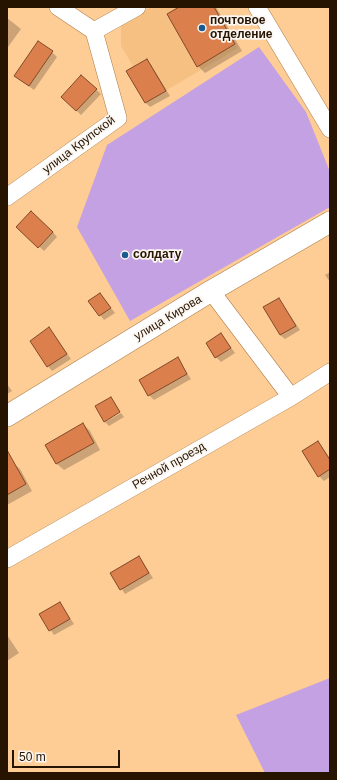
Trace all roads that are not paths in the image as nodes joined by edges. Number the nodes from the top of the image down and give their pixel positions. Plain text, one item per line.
1 (58, 7) edge
2 (137, 7) edge
3 (257, 7) edge
4 (94, 31) junction
5 (330, 129) edge
6 (7, 197) edge
7 (330, 222) edge
8 (211, 291) junction
9 (330, 372) edge
10 (290, 397) junction
11 (7, 416) edge
12 (7, 559) edge

1 - 4 street
2 - 4 street
3 - 5 street
4 - 6 street, улица Крупской
7 - 8 street, улица Кирова
8 - 10 street
8 - 11 street, улица Кирова
9 - 10 street, Речной проезд
10 - 12 street, Речной проезд

